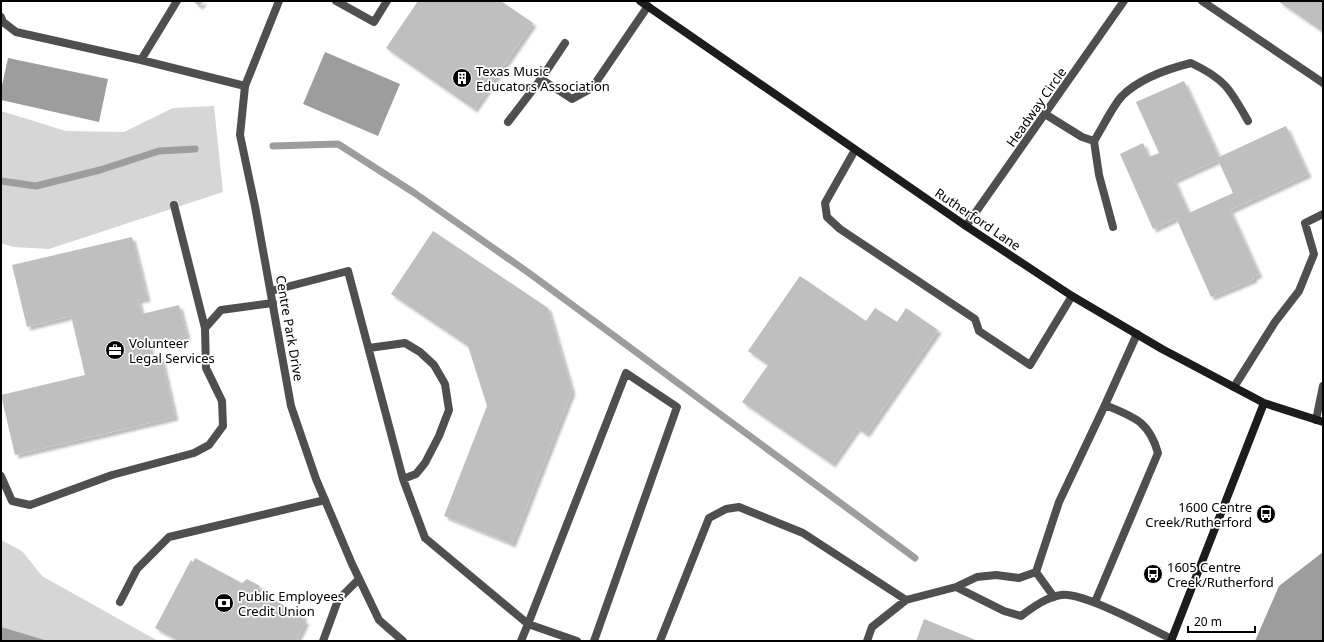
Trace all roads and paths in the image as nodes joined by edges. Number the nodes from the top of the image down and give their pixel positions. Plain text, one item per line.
1 (177, 1) edge
2 (279, 1) edge
3 (336, 1) edge
4 (387, 1) edge
5 (640, 1) edge
6 (1124, 1) edge
7 (1202, 1) edge
8 (648, 6) junction
9 (1, 17) edge
10 (565, 43) dead end
11 (141, 60) junction
12 (541, 79) junction
13 (1323, 83) edge
14 (245, 86) junction
15 (1045, 114) junction
16 (1248, 120) dead end
17 (508, 122) dead end
18 (1094, 141) junction
19 (855, 150) junction
20 (174, 205) dead end
21 (1323, 214) edge
22 (966, 226) junction
23 (1113, 227) dead end
24 (271, 291) junction
25 (1072, 296) junction
26 (273, 303) junction
27 (205, 328) junction
28 (1137, 334) junction
29 (369, 348) junction
30 (1323, 386) edge
31 (1234, 387) junction
32 (1264, 403) junction
33 (1105, 405) junction
34 (1320, 421) edge
35 (1, 476) edge
36 (403, 479) junction
37 (325, 500) junction
38 (1036, 572) junction
39 (359, 579) junction
40 (956, 586) junction
41 (1054, 597) junction
42 (906, 600) junction
43 (120, 602) dead end
44 (1095, 602) junction
45 (528, 624) junction
46 (1171, 640) edge
47 (323, 641) edge
48 (403, 641) edge
49 (521, 641) edge
50 (577, 641) edge
51 (594, 641) edge
52 (660, 641) edge
53 (866, 641) edge

1 - 11 street
2 - 14 street, Centre Park Drive
3 - 4 street
5 - 8 street, Rutherford Lane
6 - 15 street, Headway Circle
7 - 13 street
8 - 12 street
8 - 19 street, Rutherford Lane
9 - 11 street
10 - 12 street
11 - 14 street
12 - 17 street
14 - 24 street, Centre Park Drive
15 - 18 street
15 - 22 street, Headway Circle
16 - 18 street
18 - 23 street
19 - 22 street, Rutherford Lane
19 - 25 street
20 - 27 street
21 - 31 street
22 - 25 street, Rutherford Lane
24 - 26 street, Centre Park Drive
24 - 29 street
25 - 28 street, Rutherford Lane
26 - 27 street
26 - 37 street, Centre Park Drive
27 - 35 street
28 - 31 street, Rutherford Lane
28 - 33 street
29 - 36 street
29 - 36 street
30 - 34 street
31 - 32 street, Rutherford Lane
32 - 34 street, Rutherford Lane
32 - 46 street
33 - 38 street
33 - 44 street
36 - 45 street
37 - 39 street, Centre Park Drive
37 - 43 street
38 - 40 street
38 - 41 street
39 - 47 street
39 - 48 street, Centre Park Drive
40 - 41 street
40 - 42 street
41 - 44 street
42 - 52 street
42 - 53 street
44 - 46 street
45 - 49 street
45 - 50 street
45 - 51 street

